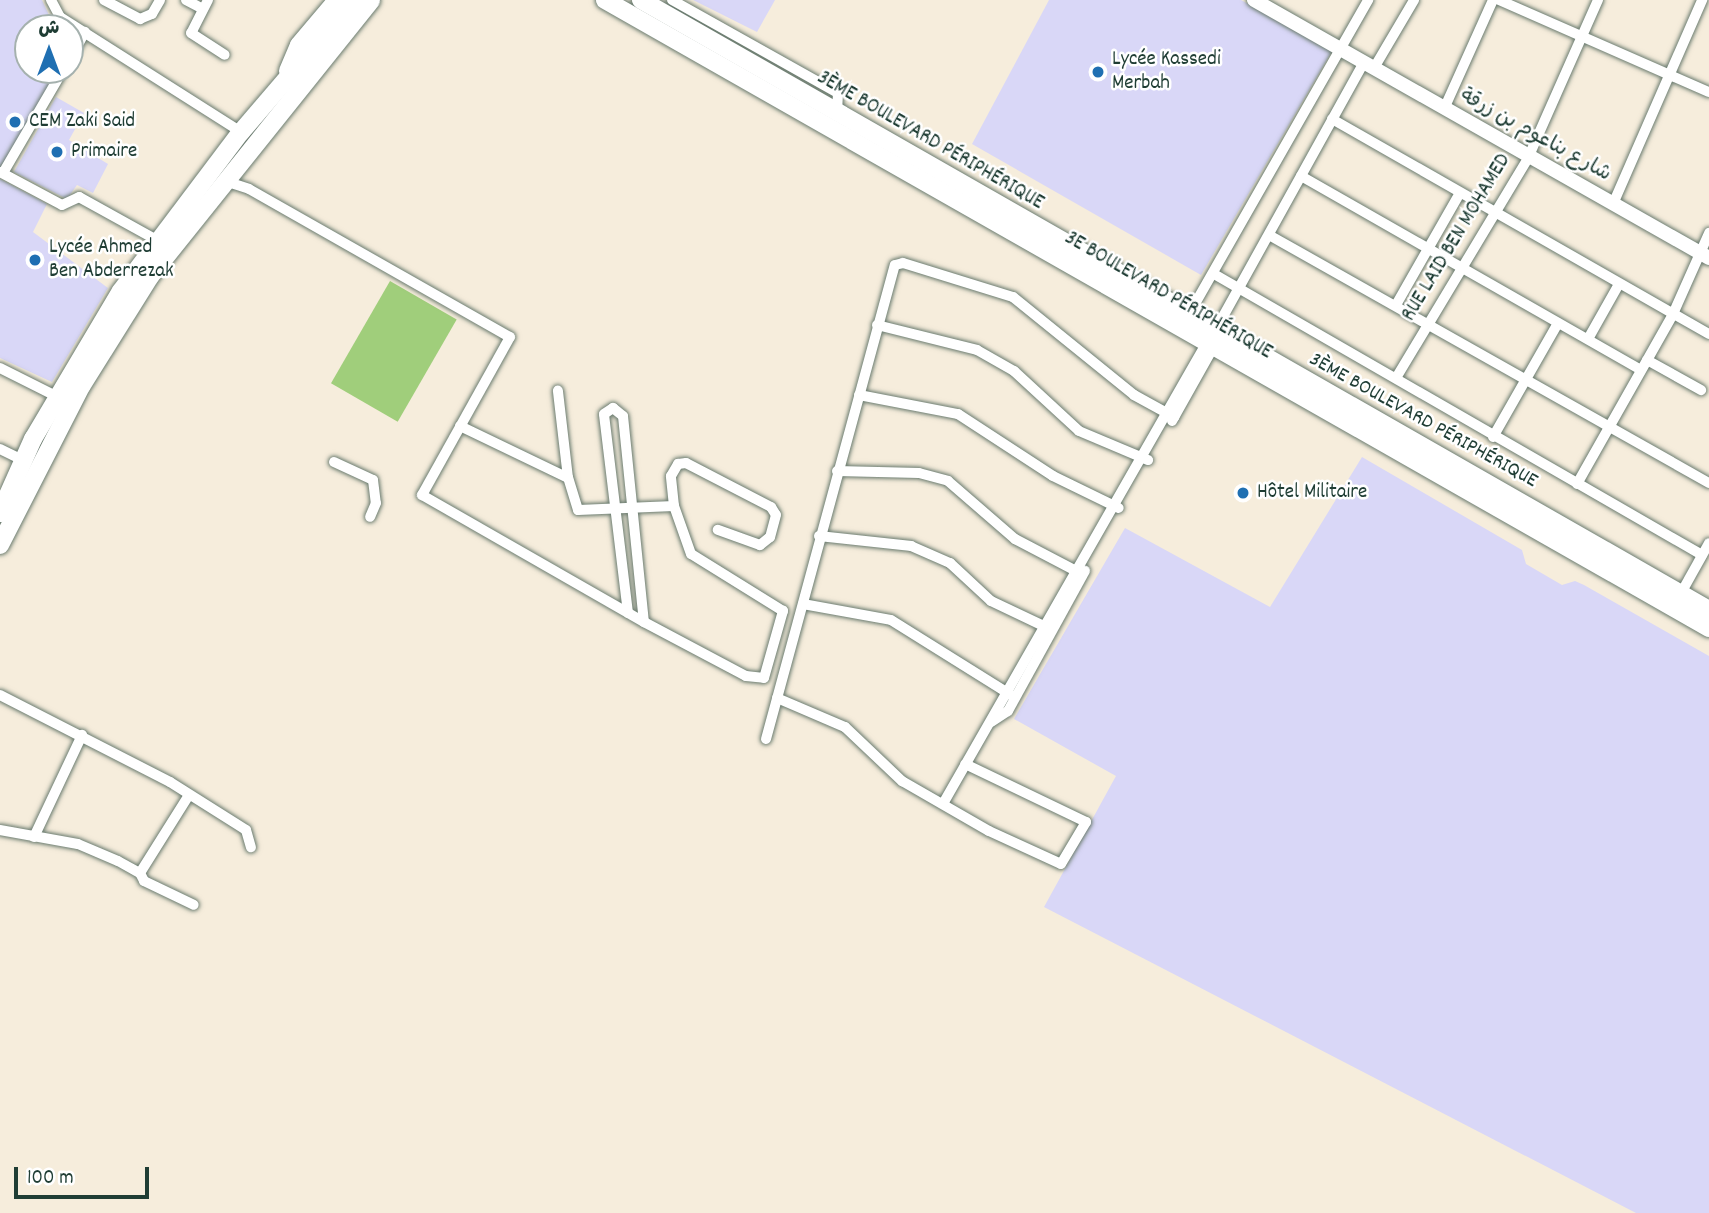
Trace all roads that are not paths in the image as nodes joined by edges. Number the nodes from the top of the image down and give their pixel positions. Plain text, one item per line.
1 (51, 0) edge
2 (104, 0) edge
3 (160, 0) edge
4 (186, 0) edge
5 (337, 0) edge
6 (354, 0) edge
7 (371, 0) edge
8 (385, 0) edge
9 (605, 0) edge
10 (641, 0) edge
11 (1254, 0) edge
12 (1368, 0) edge
13 (1414, 0) edge
14 (1493, 0) edge
15 (1499, 0) edge
16 (1598, 0) edge
17 (1702, 0) edge
18 (206, 4) edge
19 (677, 6) edge
20 (85, 32) joint
21 (1583, 37) junction
22 (1342, 48) junction
23 (225, 55) dead end
24 (1369, 65) junction
25 (1668, 75) junction
26 (54, 84) edge
27 (291, 86) junction
28 (1709, 92) edge
29 (1444, 109) junction
30 (1332, 118) junction
31 (240, 132) junction
32 (1528, 158) junction
33 (1, 172) edge
34 (1301, 176) junction
35 (225, 181) junction
36 (1460, 193) junction
37 (1613, 204) junction
38 (1494, 212) junction
39 (1709, 233) edge
40 (1269, 235) junction
41 (158, 240) junction
42 (1429, 249) junction
43 (1705, 255) edge
44 (1461, 267) junction
45 (1214, 274) junction
46 (1619, 284) junction
47 (1240, 289) junction
48 (1396, 305) junction
49 (1673, 314) junction
50 (1184, 323) junction
51 (1428, 323) junction
52 (1558, 323) junction
53 (877, 325) junction
54 (1709, 334) edge
55 (1588, 339) junction
56 (1210, 342) junction
57 (1647, 359) junction
58 (0, 368) edge
59 (1641, 370) junction
60 (1396, 378) junction
61 (1527, 379) junction
62 (1701, 390) dead end
63 (558, 391) dead end
64 (859, 395) junction
65 (56, 396) junction
66 (1171, 416) junction
67 (460, 426) junction
68 (1609, 428) junction
69 (1493, 437) junction
70 (0, 449) edge
71 (1146, 459) junction
72 (23, 460) junction
73 (334, 462) dead end
74 (837, 471) junction
75 (568, 478) junction
76 (1709, 483) edge
77 (1577, 484) junction
78 (674, 506) junction
79 (632, 508) junction
80 (1118, 508) junction
81 (617, 510) junction
82 (0, 513) edge
83 (370, 517) dead end
84 (718, 530) dead end
85 (820, 536) junction
86 (3, 539) edge
87 (1709, 543) edge
88 (1702, 555) junction
89 (0, 559) edge
90 (1080, 573) junction
91 (1685, 586) junction
92 (1652, 587) junction
93 (1709, 597) edge
94 (803, 604) junction
95 (1709, 610) edge
96 (628, 613) junction
97 (644, 622) junction
98 (1048, 628) junction
99 (1709, 628) edge
100 (1709, 642) edge
101 (0, 695) edge
102 (1011, 695) junction
103 (777, 698) junction
104 (82, 735) junction
105 (766, 739) dead end
106 (965, 764) junction
107 (189, 795) junction
108 (944, 803) junction
109 (0, 830) edge
110 (34, 837) junction
111 (251, 847) dead end
112 (140, 873) junction
113 (194, 905) dead end

1 - 20 street
2 - 3 street
4 - 18 street
5 - 27 highway
6 - 27 highway
7 - 27 highway
8 - 27 highway
9 - 50 highway, 3E BOULEVARD PÉRIPHÉRIQUE
10 - 19 highway, 3ÈME BOULEVARD PÉRIPHÉRIQUE
11 - 22 street, شارع بناعوم بن زرقة
12 - 22 street
13 - 24 street
14 - 29 street
15 - 21 street
16 - 21 street, RUE LAID BEN MOHAMED
17 - 25 street
18 - 23 street
19 - 50 highway, 3ÈME BOULEVARD PÉRIPHÉRIQUE
20 - 31 street
21 - 25 street
21 - 32 street, RUE LAID BEN MOHAMED
22 - 24 street, شارع بناعوم بن زرقة
22 - 45 street
24 - 29 street, شارع بناعوم بن زرقة
24 - 30 street
25 - 28 street
25 - 37 street
26 - 33 street
27 - 31 highway
27 - 35 highway
29 - 32 street, شارع بناعوم بن زرقة
30 - 34 street
30 - 36 street
31 - 41 highway
32 - 37 street, شارع بناعوم بن زرقة
32 - 38 street, RUE LAID BEN MOHAMED
33 - 41 street
34 - 40 street
34 - 42 street
35 - 67 street
35 - 86 highway
36 - 38 street
36 - 42 street
37 - 43 street, شارع بناعوم بن زرقة
38 - 44 street, RUE LAID BEN MOHAMED
38 - 46 street
39 - 43 street
40 - 47 street
40 - 48 street
41 - 65 highway
42 - 44 street
42 - 48 street
43 - 49 street
44 - 51 street, RUE LAID BEN MOHAMED
44 - 52 street
45 - 47 street
45 - 50 street
46 - 49 street
46 - 55 street
47 - 56 street
47 - 60 street
48 - 51 street
49 - 54 street
49 - 57 street
50 - 56 highway, 3ÈME BOULEVARD PÉRIPHÉRIQUE
51 - 60 street, RUE LAID BEN MOHAMED
51 - 61 street
52 - 55 street
52 - 61 street
53 - 64 street
53 - 66 street
53 - 71 street
55 - 59 street
56 - 66 street
56 - 92 highway, 3ÈME BOULEVARD PÉRIPHÉRIQUE
57 - 59 street
57 - 62 street
58 - 65 street
59 - 68 street
60 - 69 street
61 - 68 street
61 - 69 street
63 - 75 street
64 - 74 street
64 - 80 street
65 - 72 highway
66 - 71 street
67 - 75 street
67 - 96 street
68 - 76 street
68 - 77 street
69 - 77 street
70 - 72 street
71 - 80 street
72 - 82 highway
73 - 83 street
74 - 85 street
74 - 90 street
75 - 81 street
77 - 88 street
78 - 79 street
78 - 84 street
78 - 97 street
79 - 81 street
79 - 81 street
79 - 97 street
80 - 90 street
81 - 96 street
85 - 94 street
85 - 98 street
86 - 89 highway
87 - 88 street
88 - 91 street
90 - 98 street
91 - 92 highway
91 - 93 highway
92 - 95 highway, 3ÈME BOULEVARD PÉRIPHÉRIQUE
92 - 99 highway
92 - 100 highway
94 - 102 street
94 - 103 street
96 - 97 street
98 - 102 street
101 - 104 street
102 - 106 street
103 - 105 street
103 - 108 street
104 - 107 street
104 - 110 street
106 - 108 street
106 - 108 street
107 - 111 street
107 - 112 street
109 - 110 street
110 - 112 street
112 - 113 street

